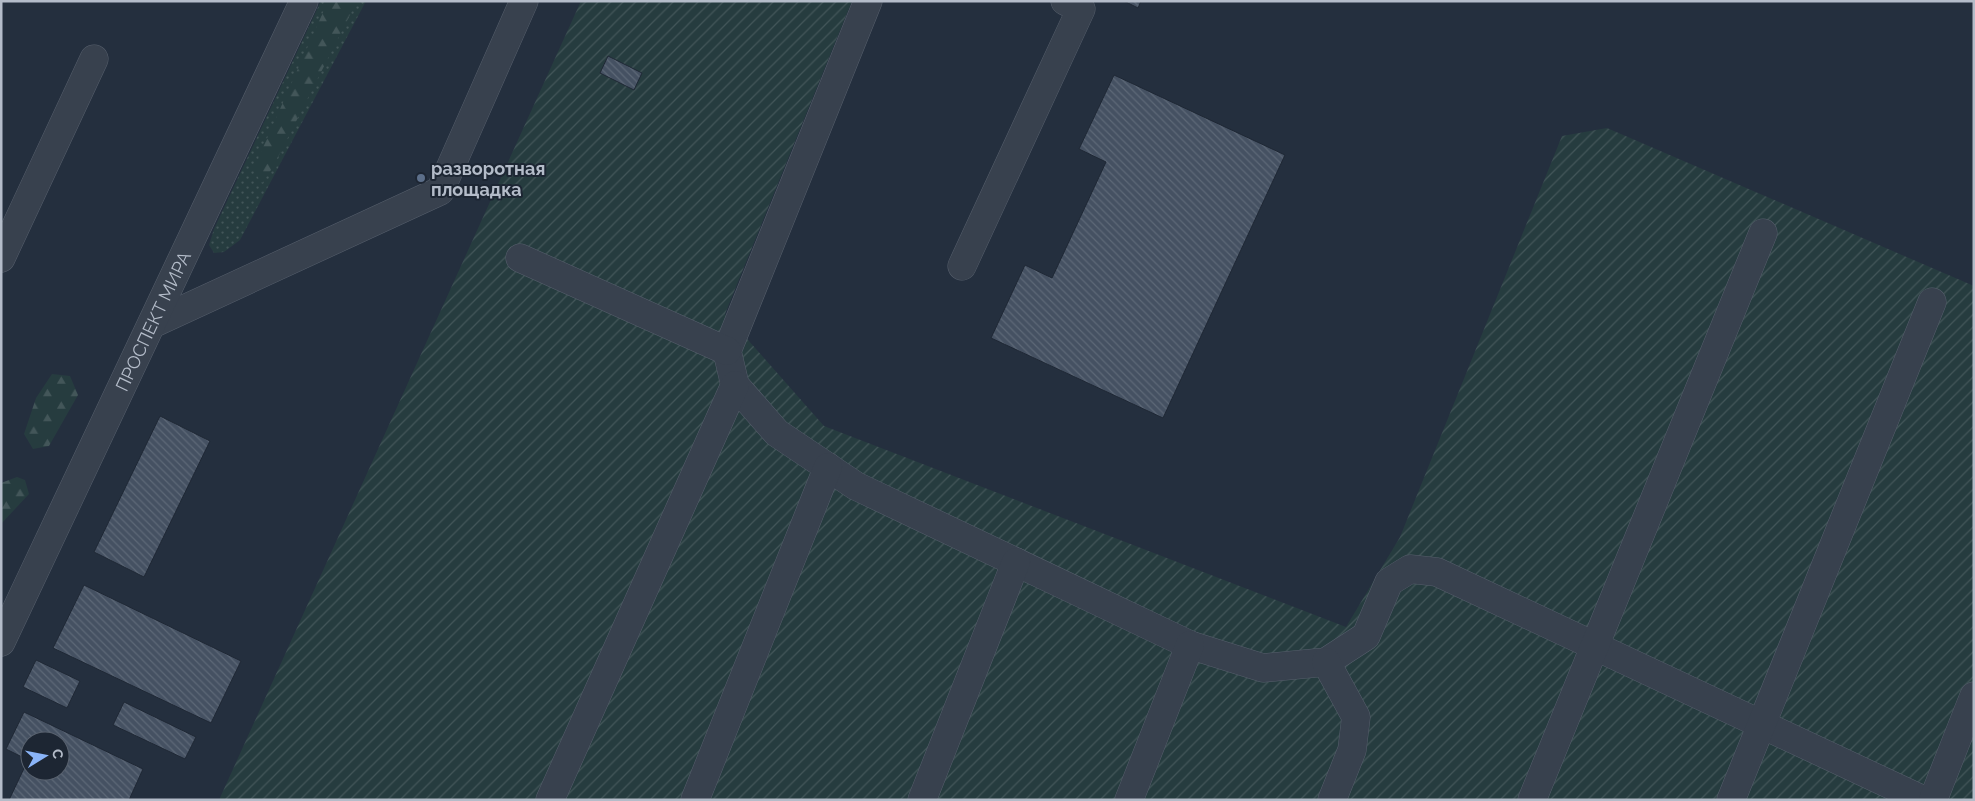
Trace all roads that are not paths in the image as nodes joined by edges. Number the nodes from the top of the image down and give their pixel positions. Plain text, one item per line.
1 (304, 1) edge
2 (524, 1) edge
3 (868, 1) edge
4 (1065, 1) edge
5 (94, 59) dead end
6 (1763, 233) dead end
7 (1, 258) edge
8 (520, 258) dead end
9 (962, 266) dead end
10 (1932, 302) dead end
11 (152, 324) junction
12 (731, 341) junction
13 (735, 386) junction
14 (828, 467) junction
15 (1016, 562) junction
16 (1, 642) edge
17 (1190, 645) junction
18 (1595, 646) junction
19 (1326, 662) junction
20 (1974, 696) edge
21 (1762, 723) junction
22 (550, 800) edge
23 (695, 800) edge
24 (922, 800) edge
25 (1129, 800) edge
26 (1332, 800) edge
27 (1532, 800) edge
28 (1732, 800) edge
29 (1923, 800) edge
30 (1933, 800) edge

1 - 11 street, ПРОСПЕКТ МИРА
2 - 11 street
3 - 12 street
4 - 9 street
5 - 7 street
6 - 18 street
8 - 12 street
10 - 21 street
11 - 16 street, ПРОСПЕКТ МИРА
12 - 13 street
13 - 14 street
13 - 22 street
14 - 15 street
14 - 23 street
15 - 17 street
15 - 24 street
17 - 19 street
17 - 25 street
18 - 19 street
18 - 21 street
18 - 27 street
19 - 26 street
20 - 30 street
21 - 28 street
21 - 29 street

